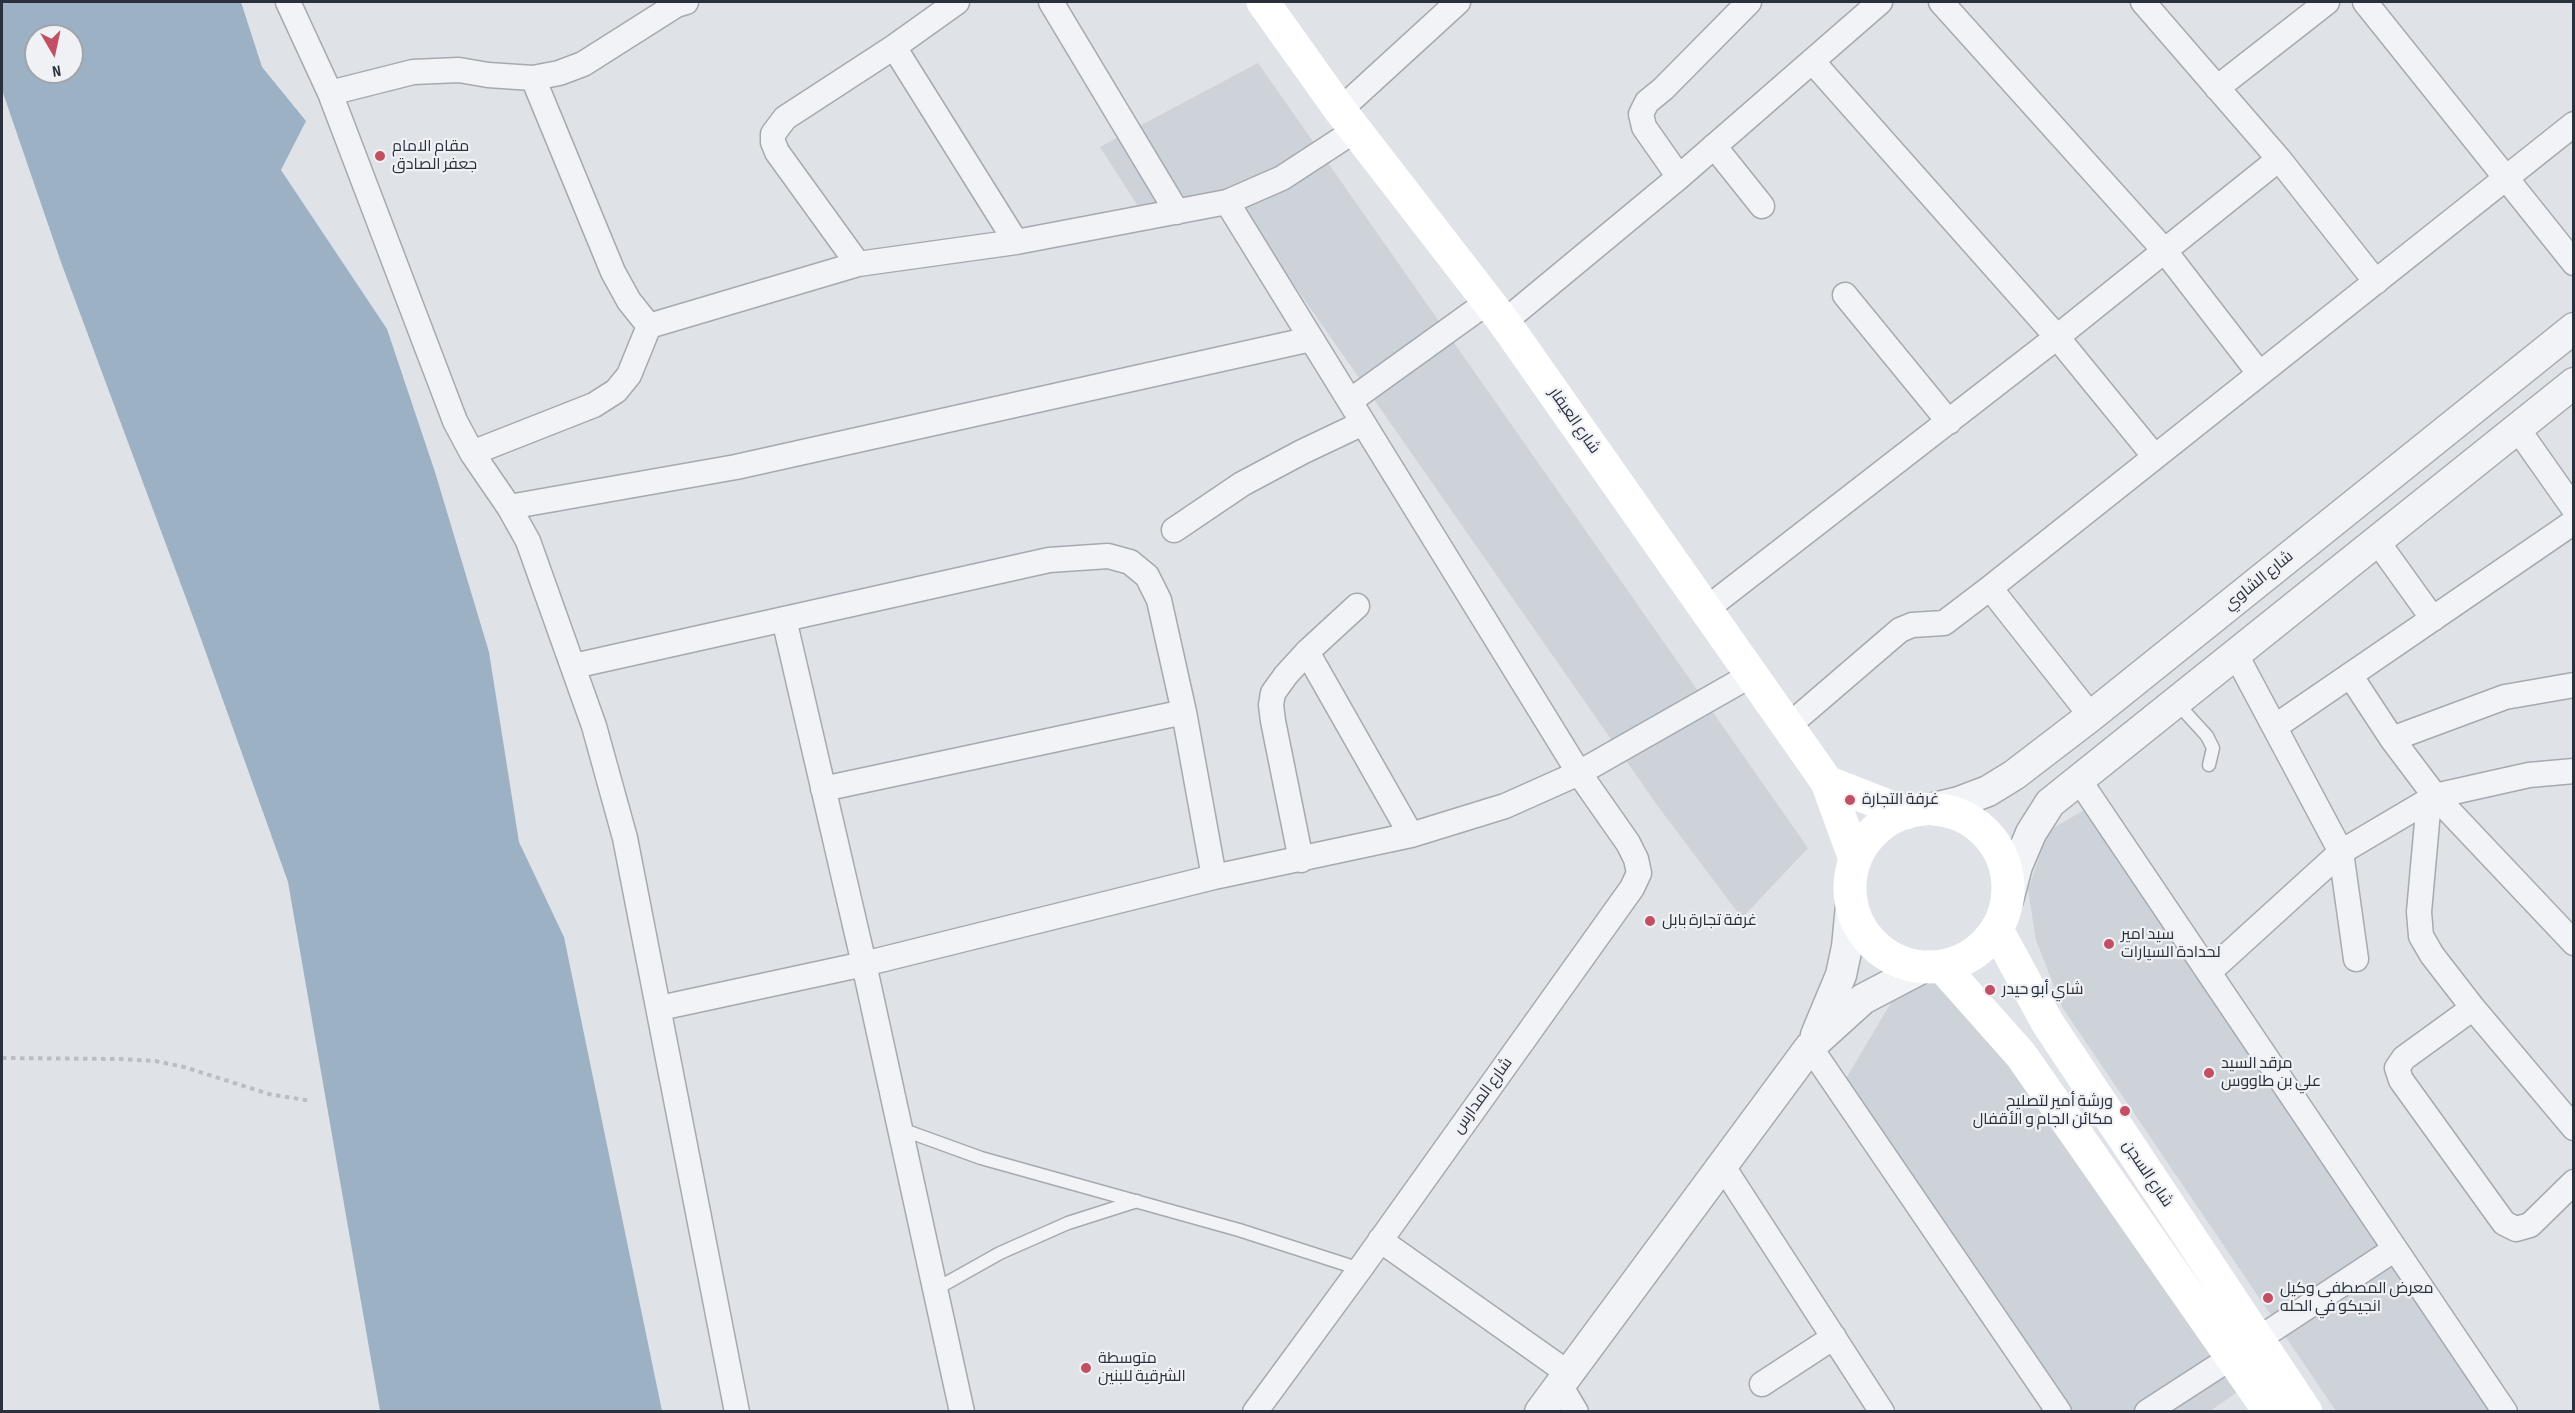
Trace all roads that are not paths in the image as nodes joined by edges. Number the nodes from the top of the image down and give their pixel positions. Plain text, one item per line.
1 (288, 2) edge
2 (957, 2) edge
3 (1051, 2) edge
4 (1263, 2) edge
5 (1458, 2) edge
6 (1749, 2) edge
7 (1880, 2) edge
8 (1941, 2) edge
9 (2143, 2) edge
10 (2327, 2) edge
11 (2365, 2) edge
12 (679, 3) edge
13 (894, 47) junction
14 (1812, 61) junction
15 (533, 78) junction
16 (2217, 88) junction
17 (330, 93) junction
18 (1348, 119) junction
19 (2574, 124) edge
20 (1714, 146) junction
21 (2278, 159) junction
22 (1679, 177) junction
23 (2506, 180) junction
24 (1227, 202) junction
25 (1762, 206) dead end
26 (1177, 212) junction
27 (1016, 242) junction
28 (2164, 250) junction
29 (2574, 263) edge
30 (858, 264) junction
31 (2376, 282) junction
32 (1845, 295) dead end
33 (1497, 311) junction
34 (648, 326) junction
35 (2574, 328) edge
36 (2057, 337) junction
37 (1311, 339) junction
38 (2259, 374) junction
39 (2574, 383) edge
40 (1350, 401) junction
41 (1949, 422) junction
42 (1363, 423) junction
43 (2517, 428) junction
44 (472, 453) junction
45 (2155, 457) junction
46 (509, 507) junction
47 (2574, 509) edge
48 (2574, 522) edge
49 (1174, 530) dead end
50 (2377, 541) junction
51 (1990, 588) junction
52 (1356, 606) dead end
53 (1705, 610) junction
54 (784, 619) junction
55 (2433, 619) junction
56 (1307, 652) junction
57 (2235, 653) junction
58 (574, 666) junction
59 (1751, 675) junction
60 (2350, 675) junction
61 (2574, 686) edge
62 (2175, 702) junction
63 (1184, 712) junction
64 (2091, 716) junction
65 (2276, 726) junction
66 (1787, 727) junction
67 (2392, 739) junction
68 (2209, 765) dead end
69 (2574, 771) edge
70 (1580, 773) junction
71 (2079, 780) junction
72 (1827, 782) junction
73 (823, 789) junction
74 (2432, 798) junction
75 (1918, 811) junction
76 (1411, 835) junction
77 (2341, 852) junction
78 (1855, 859) junction
79 (1301, 860) junction
80 (1214, 877) junction
81 (1851, 906) junction
82 (2002, 915) junction
83 (2574, 943) edge
84 (2356, 959) dead end
85 (864, 964) junction
86 (1933, 967) junction
87 (2208, 972) junction
88 (660, 1008) junction
89 (2473, 1008) junction
90 (1810, 1047) junction
91 (2574, 1128) edge
92 (901, 1130) junction
93 (1722, 1165) junction
94 (2574, 1182) edge
95 (1138, 1200) junction
96 (2167, 1203) junction
97 (2139, 1225) junction
98 (2186, 1232) junction
99 (1380, 1240) junction
100 (2396, 1249) junction
101 (2158, 1252) junction
102 (1360, 1269) junction
103 (936, 1288) junction
104 (1834, 1337) junction
105 (2244, 1348) junction
106 (1564, 1379) junction
107 (1762, 1384) dead end
108 (737, 1412) edge
109 (962, 1412) edge
110 (1256, 1412) edge
111 (1540, 1412) edge
112 (1576, 1412) edge
113 (1882, 1412) edge
114 (2059, 1412) edge
115 (2147, 1412) edge
116 (2270, 1412) edge
117 (2306, 1412) edge
118 (2505, 1412) edge

1 - 17 street
2 - 13 street
3 - 26 street
4 - 18 main road, شارع العيفار
5 - 18 street
6 - 22 street
7 - 14 street
8 - 28 street
9 - 16 street
10 - 16 street
11 - 23 street
12 - 15 street
13 - 27 street
13 - 30 street
14 - 20 street
14 - 36 street
15 - 17 street
15 - 34 street
16 - 21 street
17 - 44 street
18 - 24 street
18 - 33 main road, شارع العيفار
19 - 23 street
20 - 22 street
20 - 25 street
21 - 28 street
21 - 31 street
22 - 33 street
23 - 29 street
23 - 31 street
24 - 26 street
24 - 37 street
26 - 27 street
27 - 30 street
28 - 36 street
28 - 38 street
30 - 34 street
31 - 38 street
32 - 41 street
33 - 40 street
33 - 53 main road, شارع العيفار
34 - 44 street
35 - 64 street, شارع الشاوي
36 - 41 street
36 - 45 street
37 - 40 street
37 - 46 street
38 - 45 street
39 - 43 street
40 - 42 street
41 - 53 street
42 - 49 street
42 - 70 street
43 - 47 street
43 - 50 street
44 - 46 street
45 - 51 street
46 - 58 street
48 - 55 street
50 - 55 street
50 - 57 street
51 - 64 street
51 - 66 street
52 - 56 street
53 - 59 main road, شارع العيفار
54 - 58 street
54 - 63 street
54 - 73 street
55 - 60 street
56 - 76 street
56 - 79 street
57 - 62 street
57 - 65 street
58 - 88 street
59 - 66 main road, شارع العيفار
59 - 70 street
60 - 65 street
60 - 67 street
61 - 67 street
62 - 68 lane
62 - 71 street
63 - 73 street
63 - 80 street
64 - 75 street, شارع الشاوي
65 - 77 street
66 - 72 main road, شارع العيفار
67 - 74 street
69 - 74 street
70 - 76 street
70 - 99 street, شارع المدارس
71 - 82 street
71 - 87 street
72 - 75 main road
72 - 78 main road, شارع العيفار
73 - 85 street
74 - 77 street
74 - 83 street
74 - 89 street
75 - 78 main road
75 - 82 main road
76 - 79 street
77 - 84 street
77 - 87 street
78 - 81 main road
79 - 80 street
80 - 85 street
81 - 86 main road
81 - 90 street
82 - 86 main road
82 - 96 main road, شارع السجن
85 - 88 street
85 - 92 street
86 - 90 street
86 - 97 main road, شارع السجن
87 - 100 street
88 - 108 street
89 - 91 street
89 - 94 street
90 - 93 street
90 - 114 street
92 - 95 lane
92 - 103 street
93 - 104 street
93 - 106 street
95 - 102 lane
95 - 103 lane
96 - 97 main road
96 - 98 main road, شارع السجن
97 - 101 main road, شارع السجن
98 - 101 main road
98 - 105 main road, شارع السجن
99 - 102 street, شارع المدارس
99 - 106 street
100 - 105 street
100 - 118 street
101 - 105 main road, شارع السجن
102 - 110 street, شارع المدارس
103 - 109 street
104 - 107 street
104 - 113 street
105 - 115 street
105 - 116 main road, شارع السجن
105 - 117 main road, شارع السجن
106 - 111 street
106 - 112 street

